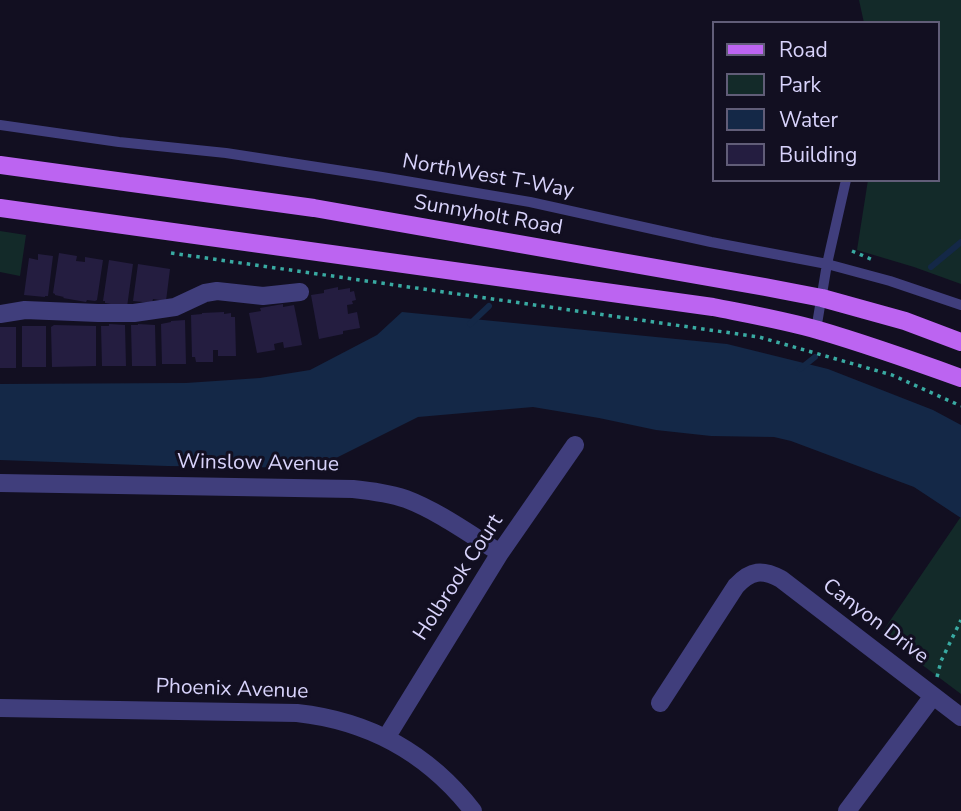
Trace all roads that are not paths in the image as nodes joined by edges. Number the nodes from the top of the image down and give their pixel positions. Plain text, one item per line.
1 (0, 125) edge
2 (0, 165) edge
3 (846, 182) edge
4 (0, 208) edge
5 (827, 264) junction
6 (300, 292) dead end
7 (822, 298) junction
8 (0, 301) edge
9 (961, 305) edge
10 (25, 310) junction
11 (0, 314) edge
12 (816, 330) junction
13 (961, 342) edge
14 (961, 378) edge
15 (575, 445) dead end
16 (0, 483) edge
17 (500, 553) junction
18 (933, 696) junction
19 (660, 703) dead end
20 (0, 708) edge
21 (961, 717) edge
22 (386, 738) junction
23 (473, 811) edge
24 (847, 811) edge

1 - 5 lane, NorthWest T-Way
2 - 7 main road, Sunnyholt Road
3 - 5 lane
4 - 12 main road
5 - 7 lane
5 - 9 lane, NorthWest T-Way
6 - 10 street
7 - 12 lane
7 - 13 main road, Sunnyholt Road
8 - 10 street
10 - 11 street
12 - 14 main road
15 - 17 street, Holbrook Court
16 - 17 street, Winslow Avenue
17 - 22 street, Holbrook Court
18 - 19 street, Canyon Drive
18 - 21 street, Canyon Drive
18 - 24 street
20 - 22 street, Phoenix Avenue
22 - 23 street, Phoenix Avenue

